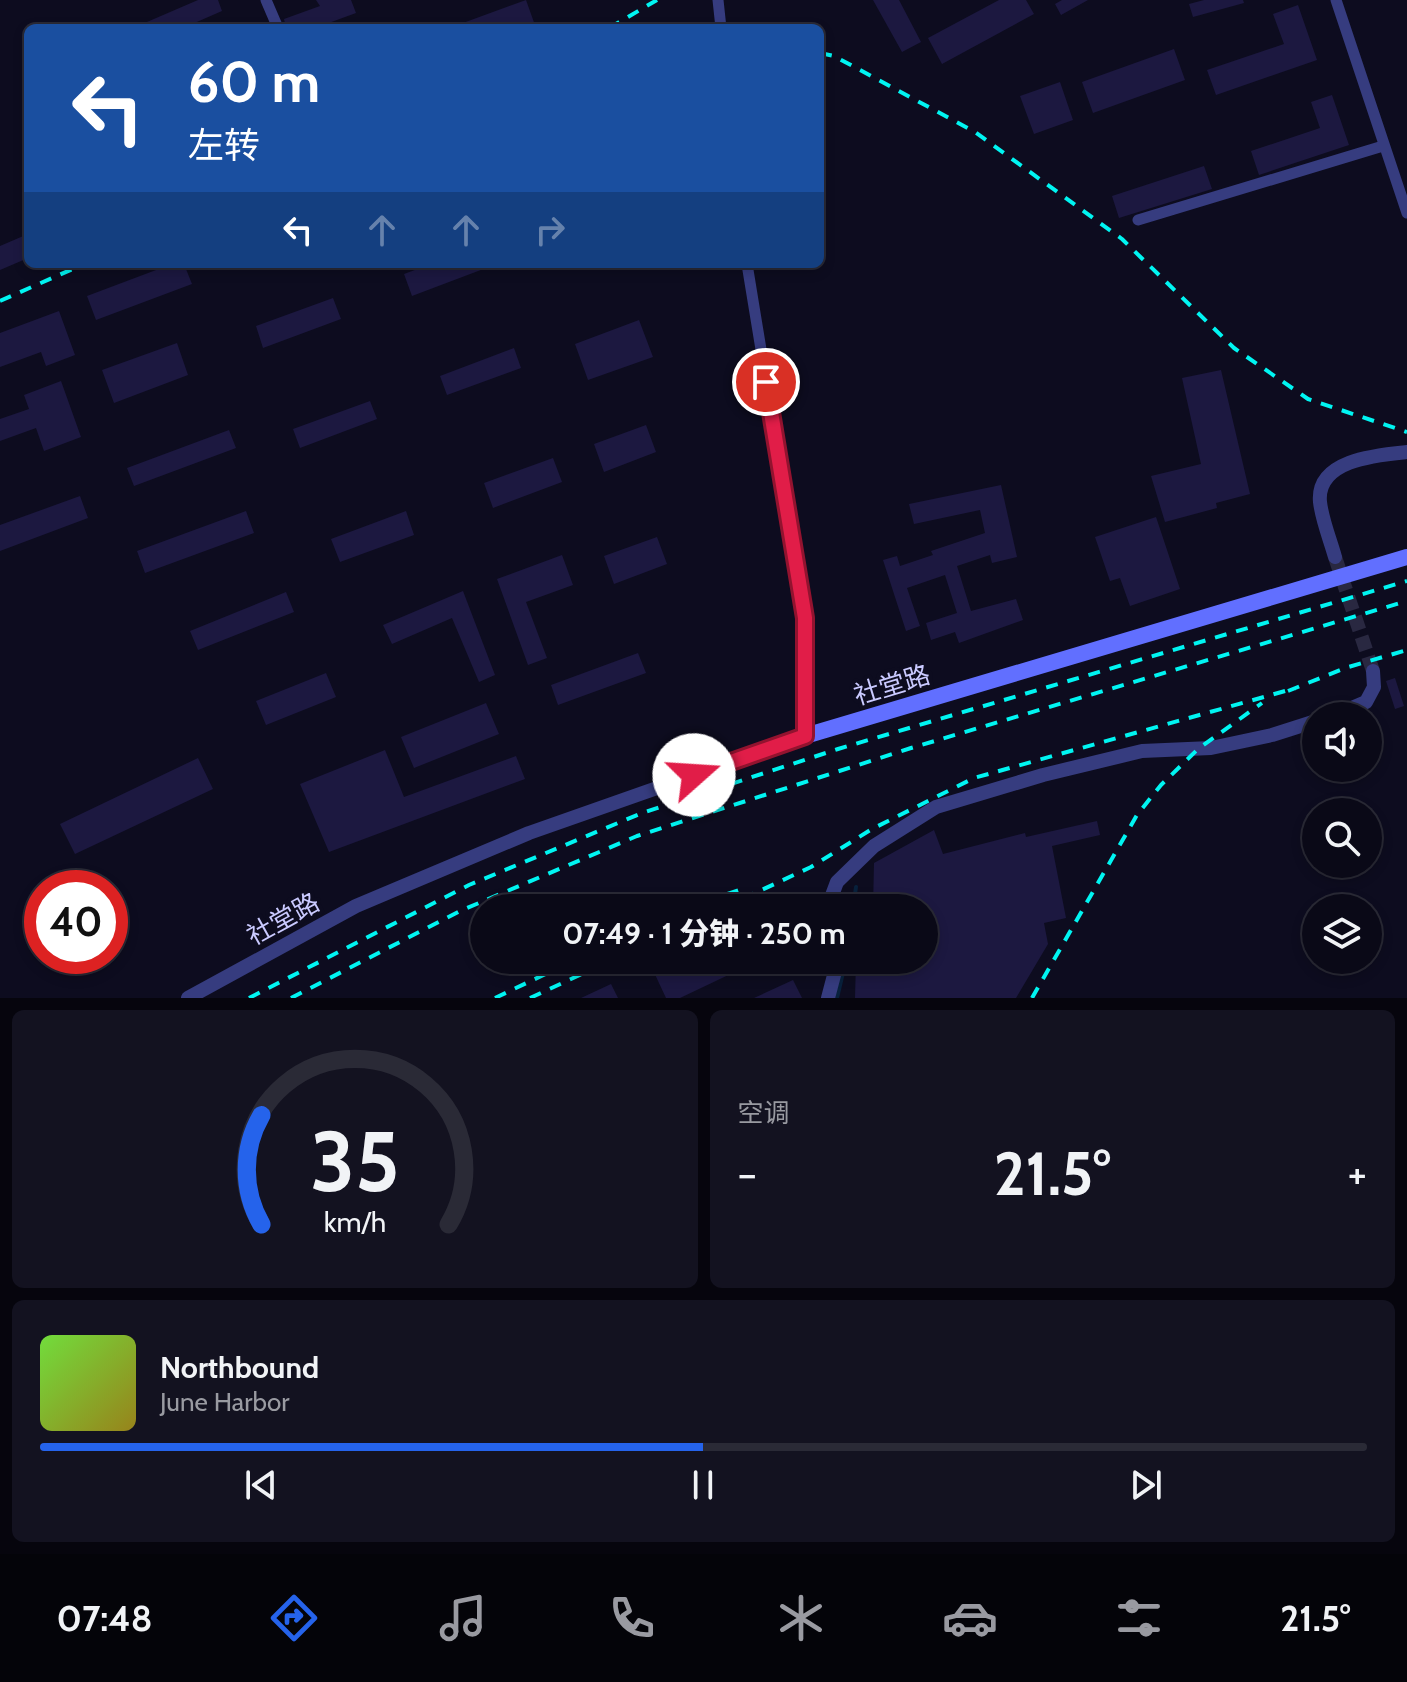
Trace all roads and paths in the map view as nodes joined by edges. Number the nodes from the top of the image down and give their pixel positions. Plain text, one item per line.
1 (266, 0) edge
2 (718, 0) edge
3 (1336, 0) edge
4 (276, 24) edge
5 (721, 24) edge
6 (1383, 146) junction
7 (1407, 213) edge
8 (1138, 220) dead end
9 (748, 268) edge
10 (1407, 452) edge
11 (1335, 557) tunnel mouth
12 (1407, 557) edge
13 (1373, 671) tunnel mouth
14 (1366, 702) edge
15 (1302, 725) edge
16 (805, 736) junction
17 (832, 894) edge
18 (834, 974) edge
19 (188, 998) edge
20 (828, 998) edge

1 - 4 street
2 - 5 street
3 - 6 street
6 - 7 street
6 - 8 street
9 - 16 street
10 - 11 street
12 - 16 main road, 社堂路
13 - 14 street
15 - 17 street
16 - 19 street, 社堂路
18 - 20 street

